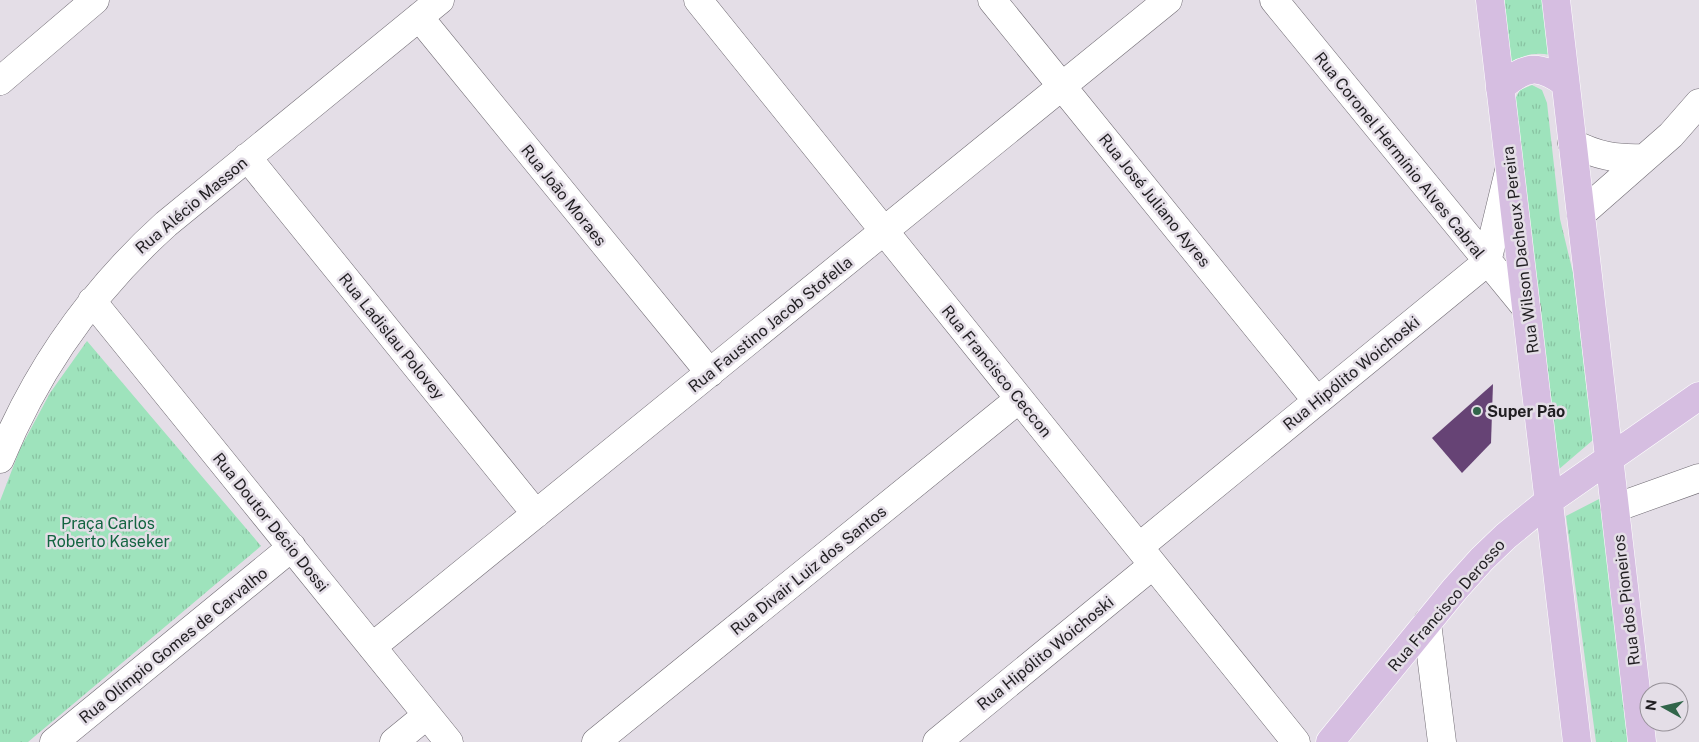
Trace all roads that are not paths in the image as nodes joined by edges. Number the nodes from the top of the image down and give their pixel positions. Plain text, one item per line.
1 (95, 0) edge
2 (440, 0) edge
3 (698, 0) edge
4 (992, 0) edge
5 (1168, 0) edge
6 (1274, 0) edge
7 (1490, 0) edge
8 (1556, 0) edge
9 (418, 17) junction
10 (0, 81) edge
11 (1565, 83) junction
12 (1062, 86) junction
13 (1500, 88) junction
14 (1699, 103) edge
15 (1572, 143) junction
16 (248, 157) junction
17 (1644, 158) junction
18 (1510, 167) junction
19 (1581, 214) junction
20 (884, 231) junction
21 (1487, 262) junction
22 (92, 301) junction
23 (1527, 309) junction
24 (710, 372) junction
25 (1699, 396) edge
26 (1019, 399) junction
27 (1317, 401) junction
28 (1609, 458) junction
29 (0, 459) edge
30 (1699, 478) edge
31 (1550, 500) junction
32 (1615, 508) junction
33 (536, 514) junction
34 (292, 547) junction
35 (1146, 556) junction
36 (1427, 622) junction
37 (372, 647) junction
38 (427, 715) junction
39 (54, 742) edge
40 (394, 742) edge
41 (449, 742) edge
42 (596, 742) edge
43 (937, 742) edge
44 (1296, 742) edge
45 (1330, 742) edge
46 (1442, 742) edge
47 (1577, 742) edge
48 (1642, 742) edge

1 - 10 street
2 - 9 street, Rua Alécio Masson
3 - 20 street, Rua Francisco Ceccon
4 - 12 street, Rua José Juliano Ayres
5 - 12 street, Rua Faustino Jacob Stofella
6 - 21 street, Rua Coronel Hermínio Alves Cabral
7 - 13 main road, Rua Wilson Dacheux Pereira
8 - 11 main road
9 - 16 street, Rua Alécio Masson
9 - 24 street, Rua João Moraes
11 - 13 main road
11 - 15 main road
12 - 20 street, Rua Faustino Jacob Stofella
12 - 27 street, Rua José Juliano Ayres
13 - 18 main road, Rua Wilson Dacheux Pereira
14 - 17 street
15 - 17 street
15 - 19 main road
16 - 22 street, Rua Alécio Masson
16 - 33 street, Rua Ladislau Polovey
17 - 19 street
18 - 21 street
18 - 23 main road, Rua Wilson Dacheux Pereira
19 - 28 main road
20 - 24 street, Rua Faustino Jacob Stofella
20 - 26 street, Rua Francisco Ceccon
21 - 23 street, Rua Coronel Hermínio Alves Cabral
21 - 27 street, Rua Hipólito Woichoski
22 - 29 street, Rua Alécio Masson
22 - 34 street, Rua Doutor Décio Dossi
23 - 31 main road, Rua Wilson Dacheux Pereira
24 - 33 street, Rua Faustino Jacob Stofella
25 - 28 main road, Rua Francisco Derosso
26 - 35 street, Rua Francisco Ceccon
26 - 42 street, Rua Divair Luiz dos Santos
27 - 35 street, Rua Hipólito Woichoski
28 - 31 main road, Rua Francisco Derosso
28 - 32 main road, Rua dos Pioneiros
30 - 32 street
31 - 36 main road, Rua Francisco Derosso
31 - 47 main road
32 - 48 main road, Rua dos Pioneiros
33 - 37 street, Rua Faustino Jacob Stofella
34 - 37 street, Rua Doutor Décio Dossi
34 - 39 street, Rua Olímpio Gomes de Carvalho
35 - 43 street, Rua Hipólito Woichoski
35 - 44 street, Rua Francisco Ceccon
36 - 45 main road, Rua Francisco Derosso
36 - 46 street
37 - 38 street, Rua Doutor Décio Dossi
38 - 40 street
38 - 41 street, Rua Doutor Décio Dossi

